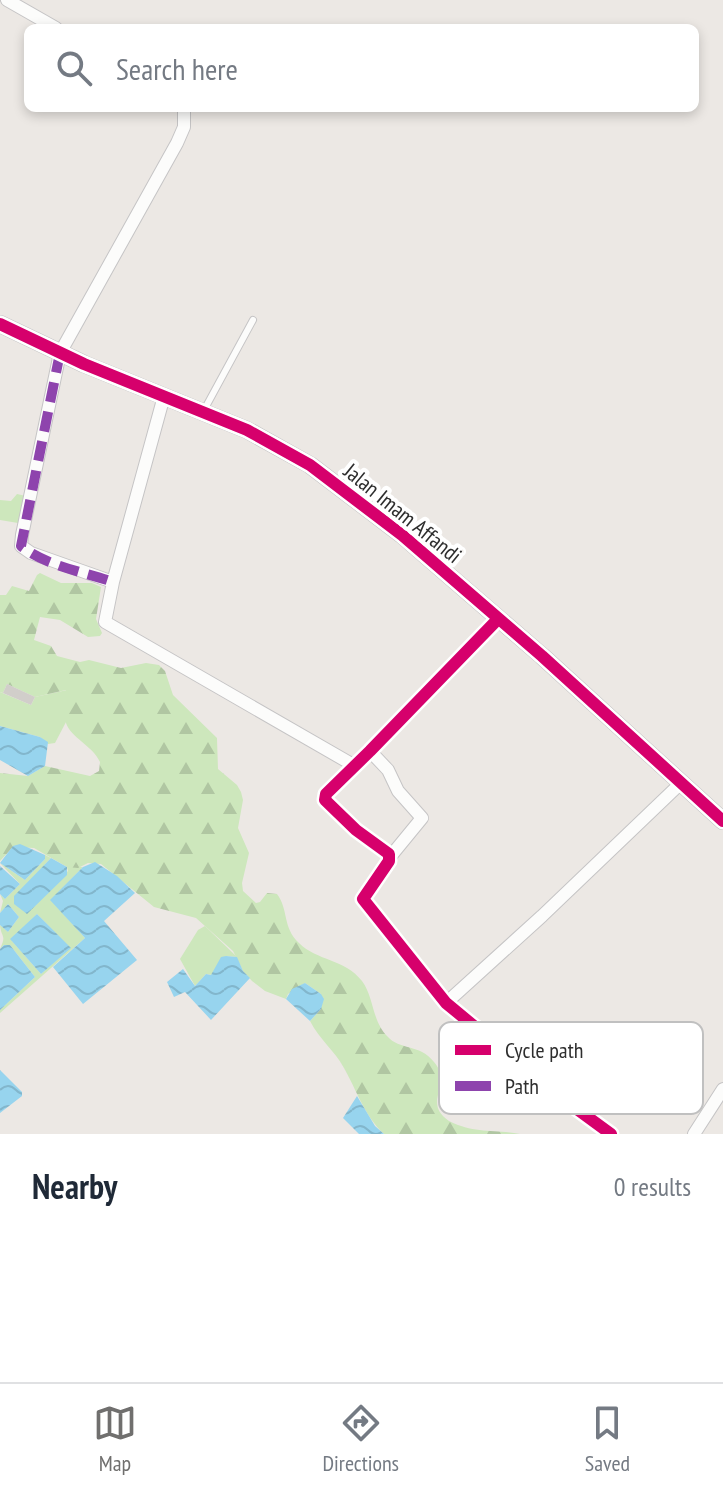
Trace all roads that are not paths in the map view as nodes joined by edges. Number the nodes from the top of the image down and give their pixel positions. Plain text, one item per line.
1 (7, 0) edge
2 (49, 24) edge
3 (184, 112) edge
4 (253, 320) dead end
5 (0, 324) edge
6 (60, 353) junction
7 (164, 396) junction
8 (202, 412) junction
9 (113, 582) junction
10 (498, 619) junction
11 (370, 751) junction
12 (355, 766) junction
13 (681, 783) junction
14 (723, 821) edge
15 (390, 857) junction
16 (446, 1003) junction
17 (469, 1022) edge
18 (723, 1089) edge
19 (584, 1114) edge
20 (611, 1134) edge
21 (694, 1134) edge

1 - 2 street
3 - 6 street
4 - 8 lane
5 - 6 street, Jalan Imam Affandi
6 - 7 street, Jalan Imam Affandi
6 - 9 street
7 - 8 street, Jalan Imam Affandi
7 - 9 street
8 - 10 street, Jalan Imam Affandi
9 - 12 street
10 - 11 street
10 - 13 street, Jalan Imam Affandi
11 - 12 street
11 - 15 street
12 - 15 street
13 - 14 street, Jalan Imam Affandi
13 - 16 street
15 - 16 street
16 - 17 street
18 - 21 street
19 - 20 street

